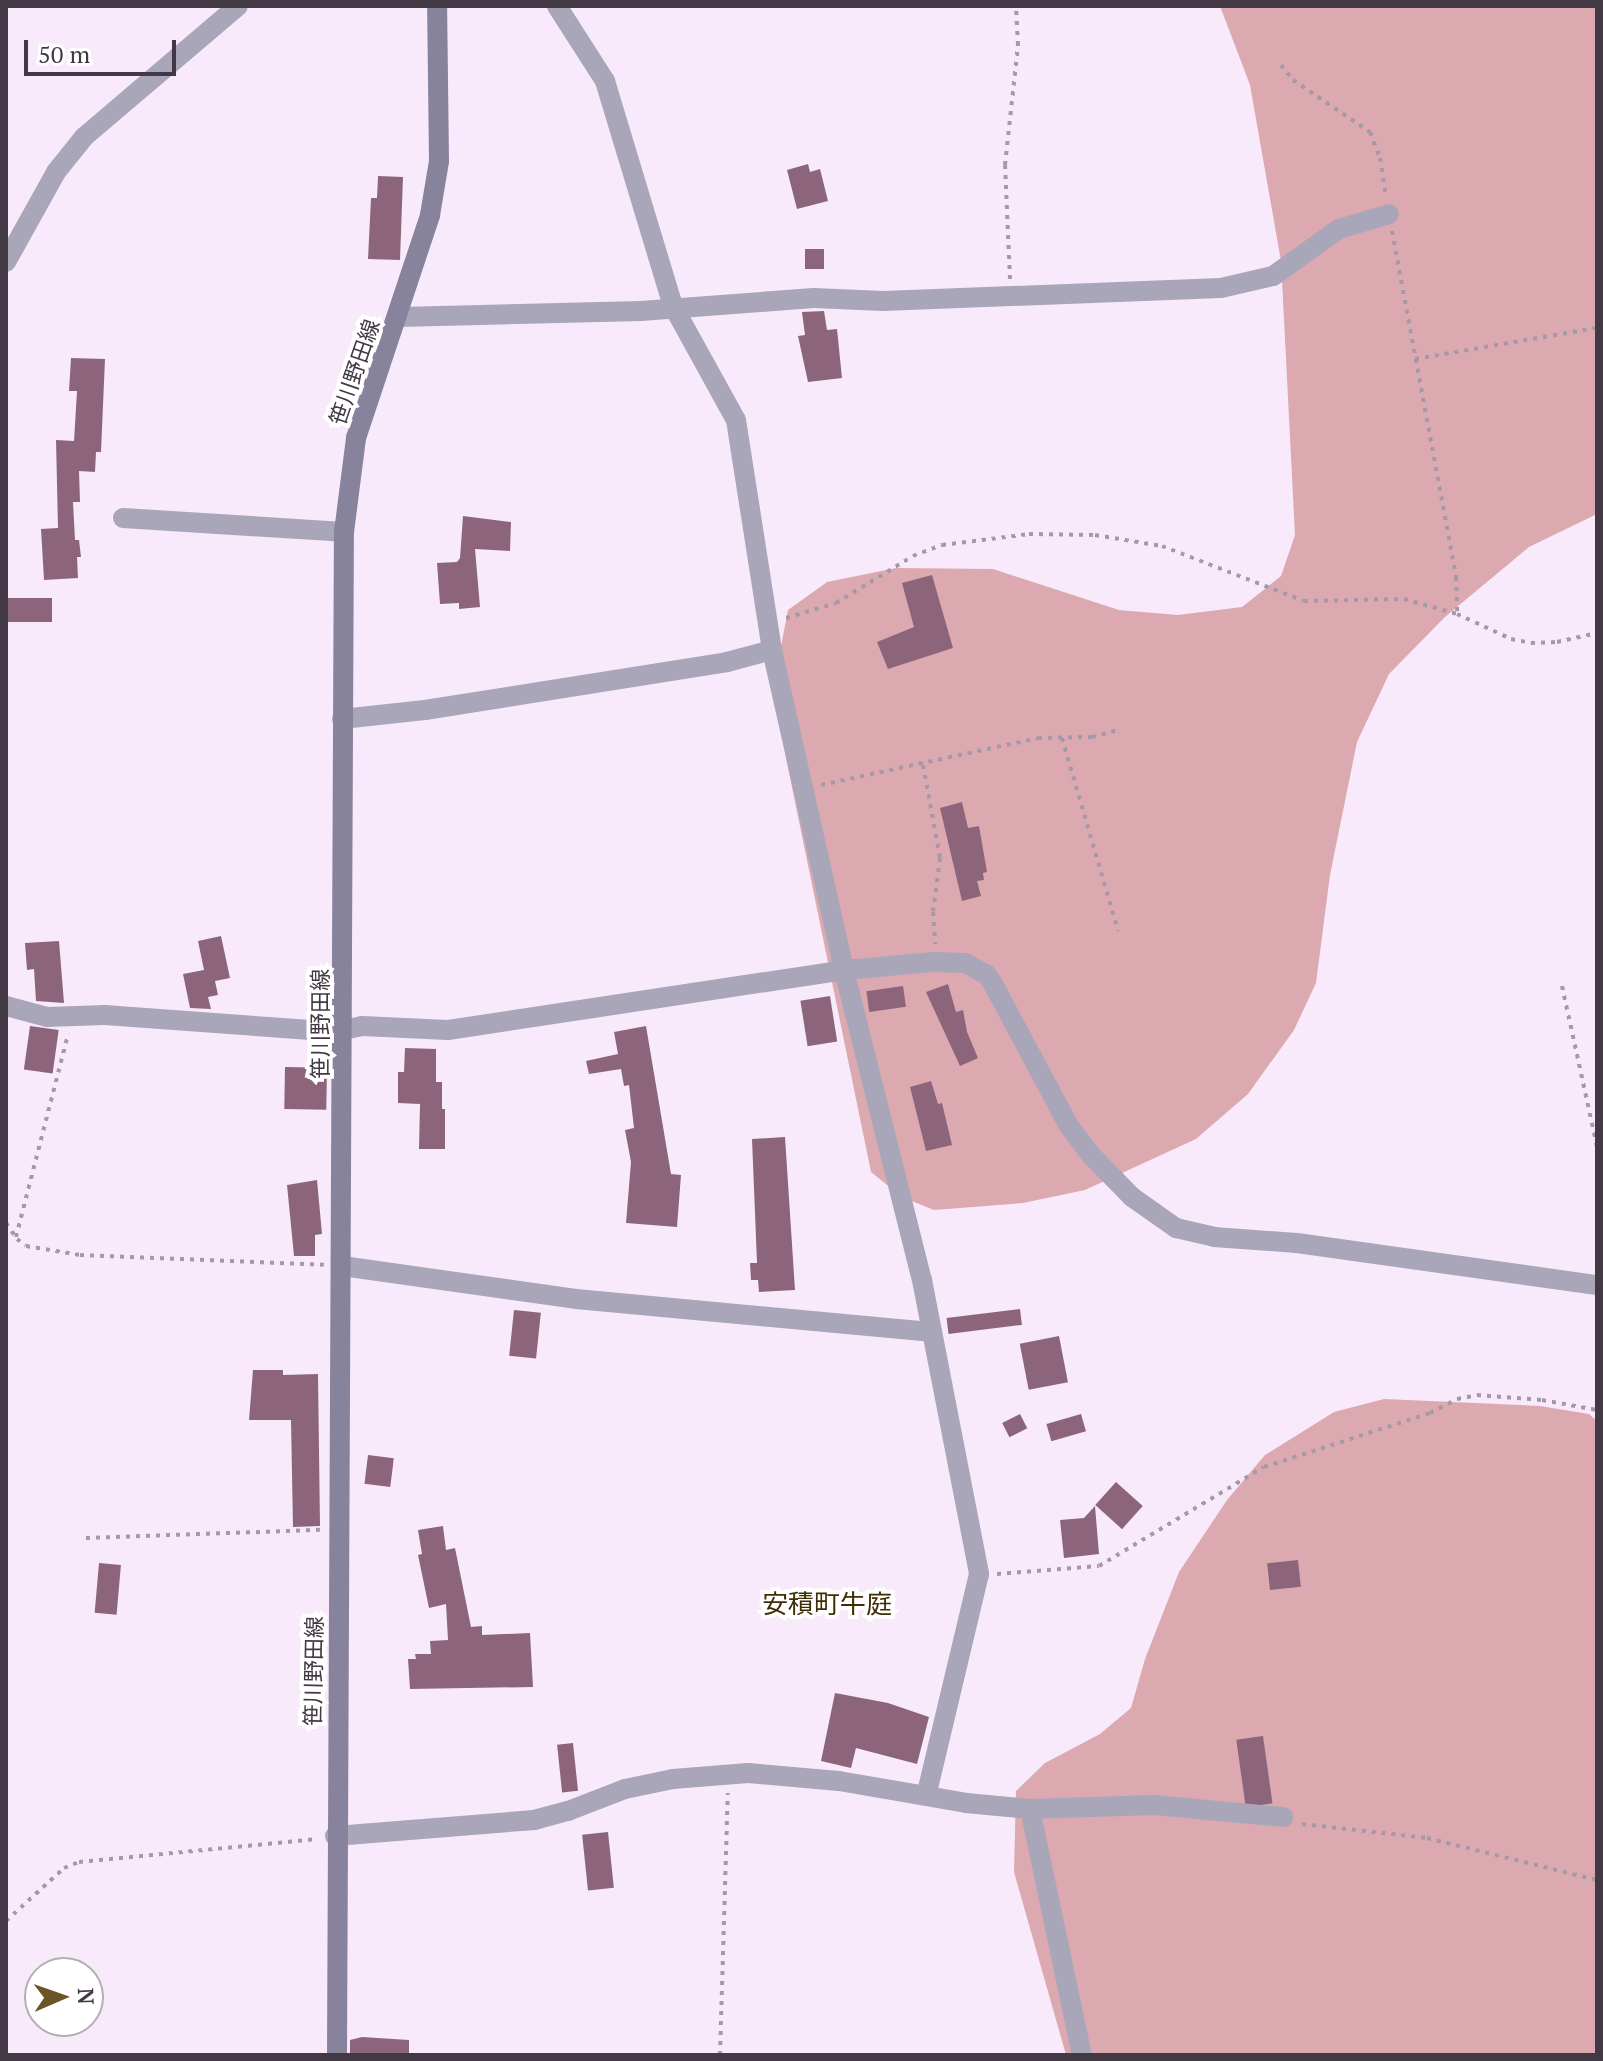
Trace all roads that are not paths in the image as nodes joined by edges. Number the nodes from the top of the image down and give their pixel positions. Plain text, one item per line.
1 (238, 6) edge
2 (437, 6) edge
3 (557, 6) edge
4 (1389, 214) road end
5 (6, 262) edge
6 (673, 306) junction
7 (399, 317) junction
8 (123, 518) dead end
9 (344, 532) junction
10 (772, 650) junction
11 (342, 719) junction
12 (844, 970) junction
13 (6, 1006) edge
14 (344, 1029) junction
15 (342, 1266) junction
16 (1597, 1285) edge
17 (930, 1332) junction
18 (926, 1796) junction
19 (1030, 1809) junction
20 (1283, 1817) road end
21 (335, 1836) junction
22 (337, 2055) edge
23 (1082, 2055) edge

1 - 5 street
2 - 7 street, 笹川野田線
3 - 6 street
4 - 6 street
6 - 7 street
6 - 10 street
7 - 9 street, 笹川野田線
8 - 9 street
9 - 11 street, 笹川野田線
10 - 11 street
10 - 12 street
11 - 14 street, 笹川野田線
12 - 14 street
12 - 16 street
12 - 17 street
13 - 14 street
14 - 15 street, 笹川野田線
15 - 17 street
15 - 21 street, 笹川野田線
17 - 18 street
18 - 19 street
18 - 21 street
19 - 20 street
19 - 23 street
21 - 22 street, 笹川野田線

